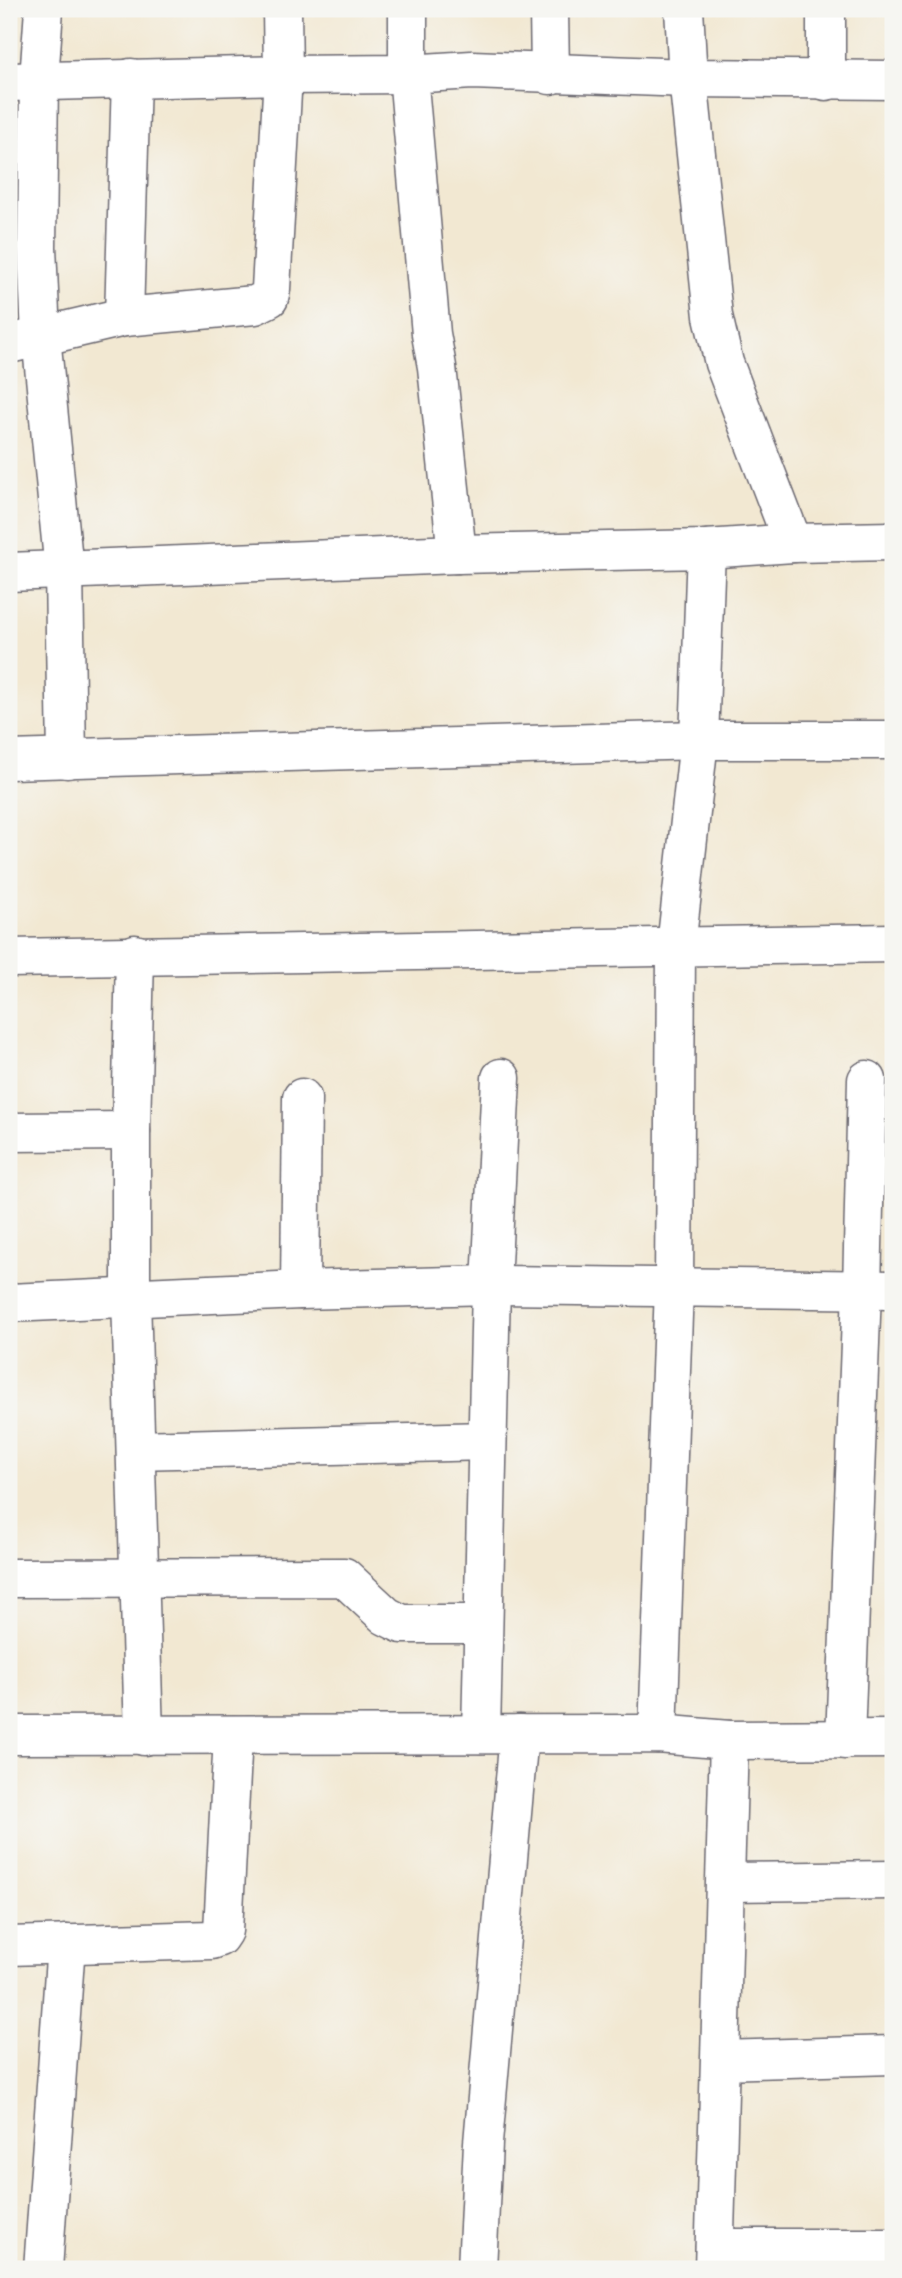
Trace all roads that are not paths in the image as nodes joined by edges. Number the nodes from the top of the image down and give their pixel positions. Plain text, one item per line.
1 (44, 9) edge
2 (282, 9) edge
3 (408, 9) edge
4 (549, 9) edge
5 (684, 9) edge
6 (826, 9) edge
7 (408, 74) junction
8 (283, 75) junction
9 (550, 75) junction
10 (131, 78) junction
11 (688, 78) junction
12 (893, 80) edge
13 (24, 81) edge
14 (826, 81) junction
15 (23, 245) edge
16 (124, 317) junction
17 (25, 340) edge
18 (893, 541) edge
19 (793, 543) junction
20 (706, 549) junction
21 (457, 554) junction
22 (64, 571) junction
23 (9, 572) edge
24 (699, 740) junction
25 (893, 740) edge
26 (67, 759) junction
27 (9, 760) edge
28 (893, 943) edge
29 (676, 947) junction
30 (135, 954) junction
31 (9, 958) edge
32 (501, 1078) dead end
33 (867, 1080) dead end
34 (302, 1098) dead end
35 (131, 1131) junction
36 (9, 1132) edge
37 (491, 1285) junction
38 (674, 1287) junction
39 (300, 1290) junction
40 (878, 1290) edge
41 (131, 1297) junction
42 (9, 1303) edge
43 (487, 1441) junction
44 (136, 1450) junction
45 (140, 1576) junction
46 (9, 1578) edge
47 (482, 1624) junction
48 (500, 1734) junction
49 (658, 1734) junction
50 (9, 1735) edge
51 (233, 1735) junction
52 (144, 1736) junction
53 (893, 1739) edge
54 (729, 1740) junction
55 (845, 1740) junction
56 (893, 1880) edge
57 (726, 1882) junction
58 (66, 1944) junction
59 (9, 1946) edge
60 (893, 2055) edge
61 (721, 2060) junction
62 (893, 2248) edge
63 (715, 2258) edge
64 (43, 2269) edge
65 (477, 2269) edge

1 - 13 street
2 - 8 street
3 - 7 street
4 - 9 street
5 - 11 street
6 - 14 street
7 - 8 street
7 - 9 street
7 - 21 street
8 - 10 street
8 - 16 street
9 - 11 street
10 - 13 street
10 - 16 street
11 - 14 street
11 - 19 street
12 - 14 street
13 - 15 street
15 - 17 street
16 - 17 street
17 - 22 street
18 - 19 street
19 - 20 street
20 - 21 street
20 - 24 street
21 - 22 street
22 - 23 street
22 - 26 street
24 - 25 street
24 - 26 street
24 - 29 street
26 - 27 street
28 - 29 street
29 - 30 street
29 - 38 street
30 - 31 street
30 - 35 street
32 - 37 street
33 - 40 street
34 - 39 street
35 - 36 street
35 - 41 street
37 - 38 street
37 - 39 street
37 - 43 street
38 - 40 street
38 - 49 street
39 - 41 street
40 - 55 street
41 - 42 street
41 - 44 street
43 - 44 street
43 - 47 street
44 - 45 street
45 - 46 street
45 - 47 street
45 - 52 street
47 - 48 street
48 - 49 street
48 - 51 street
48 - 65 street
49 - 54 street
50 - 52 street
51 - 52 street
51 - 58 street
53 - 55 street
54 - 55 street
54 - 57 street
56 - 57 street
57 - 61 street
58 - 59 street
58 - 64 street
60 - 61 street
61 - 63 street
62 - 63 street

